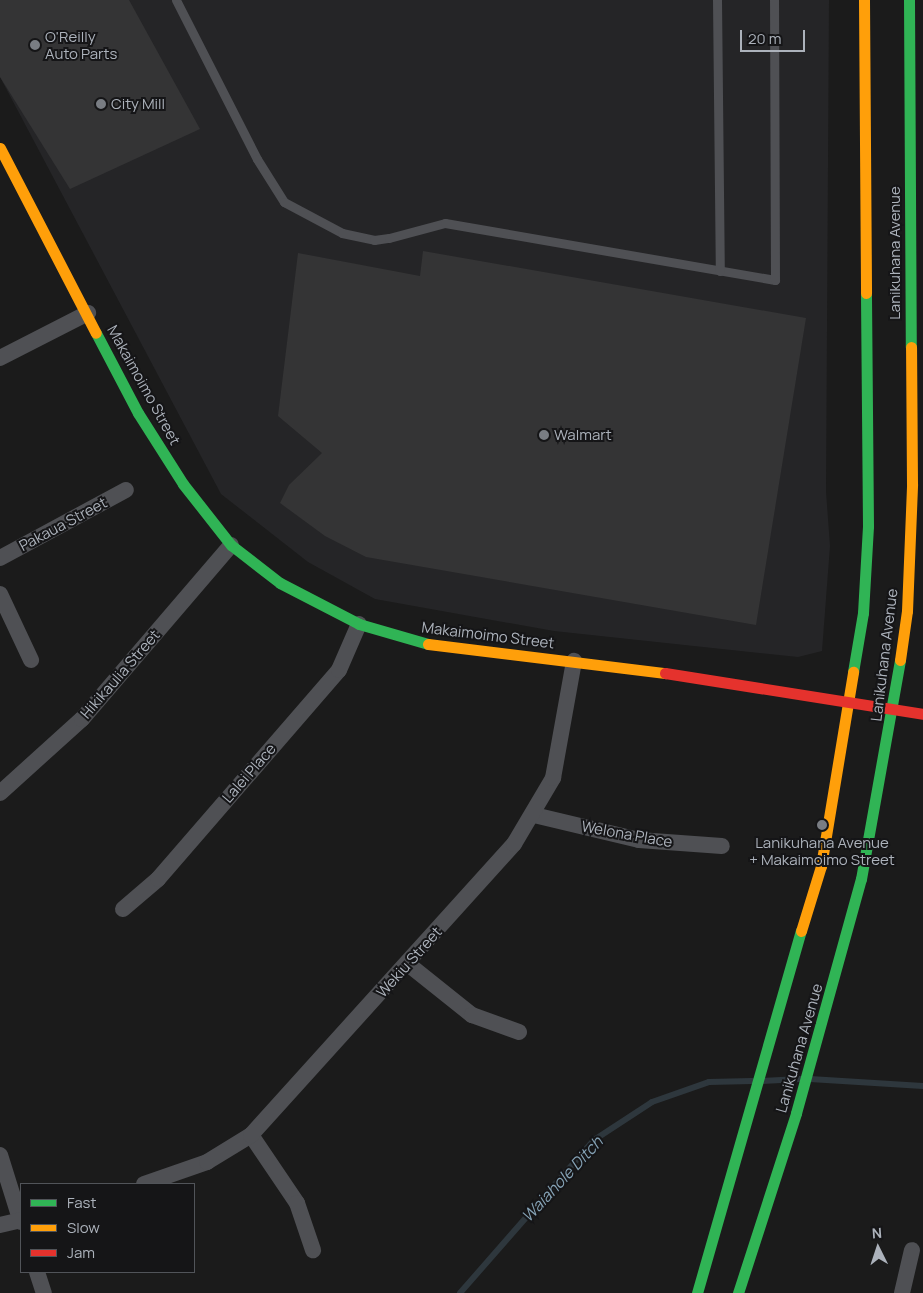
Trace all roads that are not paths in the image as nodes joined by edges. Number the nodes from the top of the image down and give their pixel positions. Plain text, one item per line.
1 (176, 0) edge
2 (717, 0) edge
3 (774, 0) edge
4 (864, 0) edge
5 (909, 0) edge
6 (0, 148) edge
7 (720, 271) junction
8 (88, 313) junction
9 (0, 358) edge
10 (126, 490) dead end
11 (231, 545) junction
12 (0, 558) edge
13 (0, 594) edge
14 (359, 624) junction
15 (31, 660) dead end
16 (574, 661) junction
17 (850, 700) junction
18 (894, 709) junction
19 (923, 714) edge
20 (0, 793) edge
21 (534, 815) junction
22 (722, 846) dead end
23 (122, 909) dead end
24 (408, 964) junction
25 (519, 1032) dead end
26 (251, 1135) junction
27 (0, 1155) edge
28 (147, 1183) edge
29 (20, 1217) edge
30 (20, 1220) edge
31 (0, 1225) edge
32 (313, 1250) dead end
33 (912, 1250) dead end
34 (37, 1273) edge
35 (44, 1293) edge
36 (697, 1293) edge
37 (738, 1293) edge
38 (902, 1293) edge

1 - 7 lane
2 - 7 lane
3 - 7 lane
4 - 17 main road, Lanikuhana Avenue
5 - 18 main road, Lanikuhana Avenue
6 - 8 main road, Makaimoimo Street
8 - 9 street
8 - 11 main road, Makaimoimo Street
10 - 12 street, Pakaua Street
11 - 14 main road, Makaimoimo Street
11 - 20 street, Hikikaulia Street
13 - 15 street
14 - 16 main road, Makaimoimo Street
14 - 23 street, Lalei Place
16 - 17 main road, Makaimoimo Street
16 - 21 street, Wekiu Street
17 - 18 main road, Makaimoimo Street
17 - 36 main road, Lanikuhana Avenue
18 - 19 main road, Makaimoimo Street
18 - 37 main road, Lanikuhana Avenue
21 - 22 street, Welona Place
21 - 24 street, Wekiu Street
24 - 25 street
24 - 26 street, Wekiu Street
26 - 28 street, Wekiu Street
26 - 32 street
27 - 29 street
30 - 31 street
33 - 38 street
34 - 35 street

